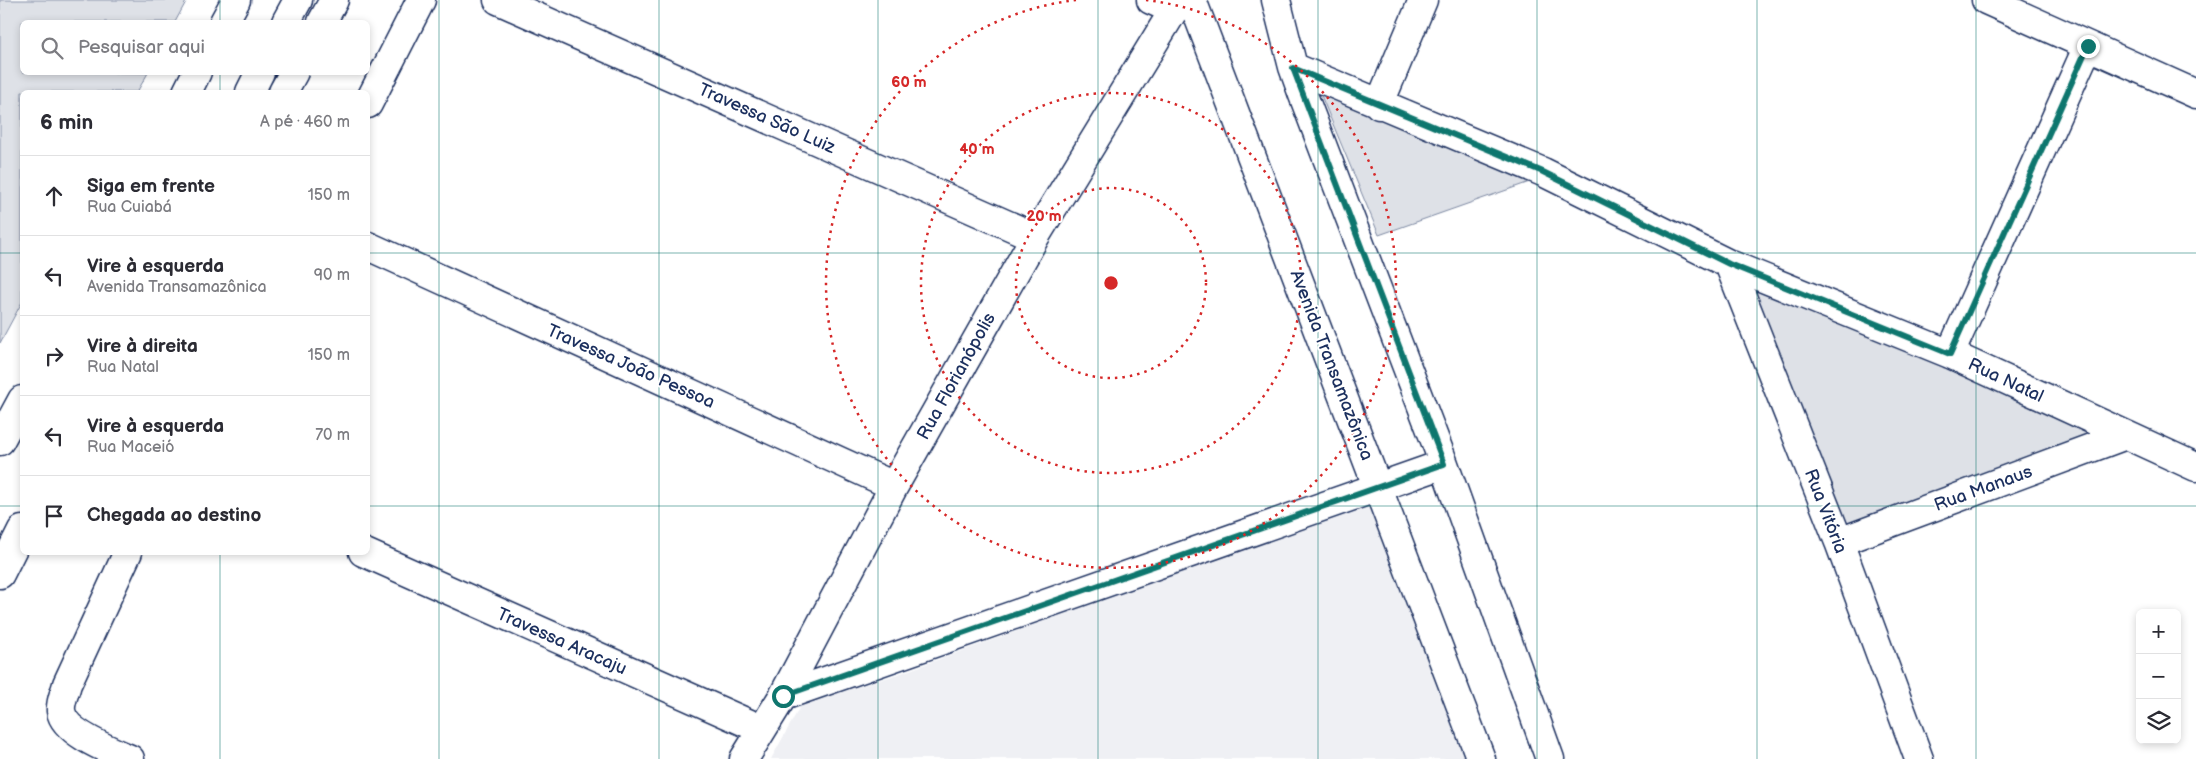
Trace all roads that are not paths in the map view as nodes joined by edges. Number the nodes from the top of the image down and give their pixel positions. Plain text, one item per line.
1 (236, 0) edge
2 (298, 0) edge
3 (334, 0) edge
4 (421, 0) edge
5 (498, 0) edge
6 (1276, 0) edge
7 (1423, 0) edge
8 (1986, 0) edge
9 (1174, 3) edge
10 (225, 20) edge
11 (287, 20) edge
12 (323, 20) edge
13 (2088, 46) junction
14 (1293, 68) junction
15 (196, 75) edge
16 (258, 75) edge
17 (292, 75) edge
18 (188, 90) edge
19 (251, 90) edge
20 (284, 90) edge
21 (2196, 94) edge
22 (370, 100) edge
23 (1379, 105) junction
24 (1035, 237) junction
25 (370, 247) edge
26 (1729, 264) junction
27 (1950, 354) junction
28 (20, 404) edge
29 (2126, 435) junction
30 (0, 441) edge
31 (1444, 464) junction
32 (2196, 467) edge
33 (894, 486) junction
34 (1378, 487) junction
35 (20, 534) edge
36 (1839, 542) junction
37 (127, 555) edge
38 (369, 555) edge
39 (0, 574) edge
40 (783, 696) junction
41 (761, 729) junction
42 (130, 759) edge
43 (744, 759) edge
44 (1481, 759) edge
45 (1550, 759) edge
46 (1919, 759) edge

1 - 10 street
2 - 11 street
3 - 12 street
4 - 22 street
5 - 24 street, Travessa São Luiz
6 - 14 street
7 - 23 street
8 - 13 street
9 - 24 street, Rua Florianópolis
9 - 34 street, Avenida Transamazônica
13 - 21 street
13 - 27 street
14 - 23 street, Rua Natal
14 - 31 street
15 - 18 street
16 - 19 street
17 - 20 street
23 - 26 street, Rua Natal
24 - 33 street, Rua Florianópolis
25 - 33 street, Travessa João Pessoa
26 - 27 street, Rua Natal
26 - 36 street, Rua Vitória
27 - 29 street, Rua Natal
28 - 30 street
29 - 32 street, Rua Natal
29 - 36 street, Rua Manaus
31 - 34 street
31 - 45 street
33 - 40 street, Rua Florianópolis
34 - 40 street
34 - 44 street, Avenida Transamazônica
35 - 39 street
36 - 46 street, Rua Vitória
37 - 42 street
38 - 41 street, Travessa Aracaju
40 - 41 street, Rua Florianópolis
41 - 43 street, Rua Florianópolis

